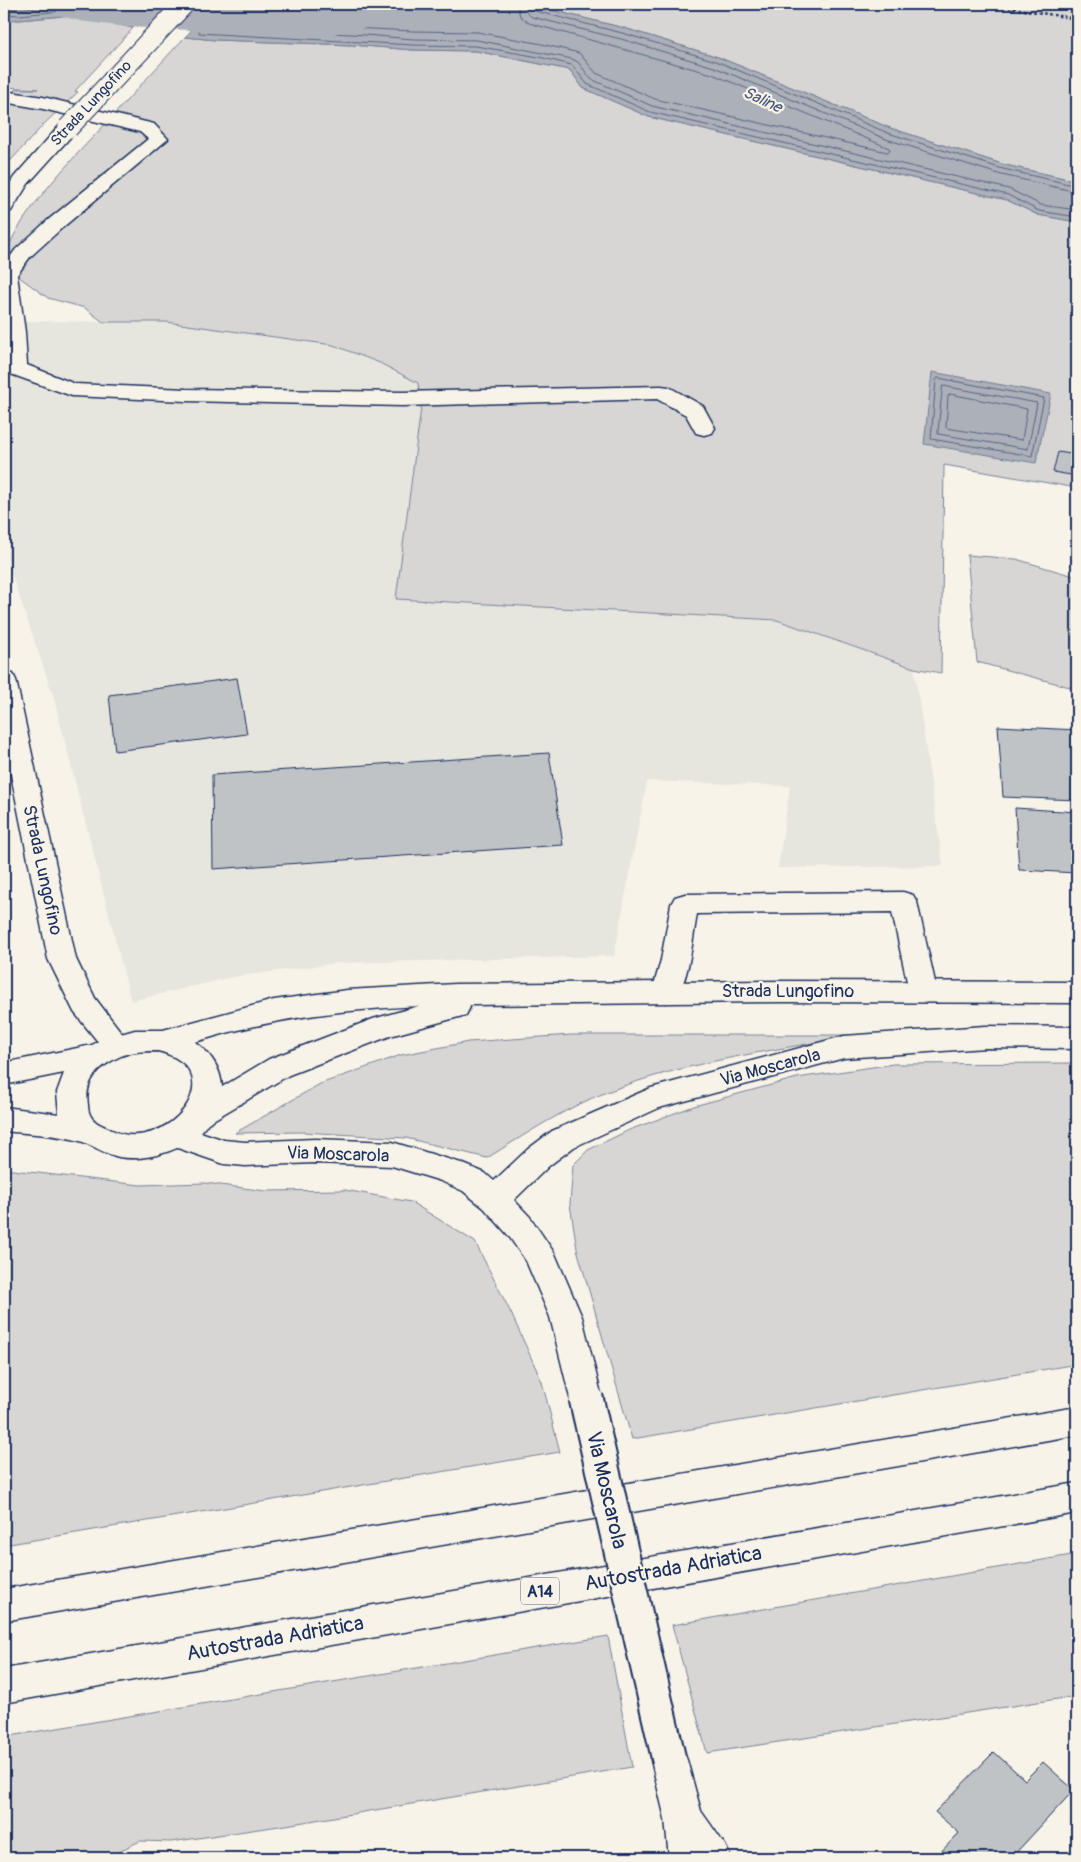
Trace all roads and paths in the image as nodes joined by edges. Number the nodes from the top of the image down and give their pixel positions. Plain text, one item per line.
1 (184, 4) edge
2 (989, 4) edge
3 (1077, 19) edge
4 (4, 97) edge
5 (4, 207) edge
6 (8, 306) edge
7 (704, 428) dead end
8 (4, 680) edge
9 (923, 991) junction
10 (666, 992) junction
11 (1077, 993) edge
12 (499, 995) junction
13 (1077, 1038) edge
14 (164, 1041) junction
15 (107, 1050) junction
16 (4, 1074) edge
17 (200, 1114) junction
18 (4, 1119) edge
19 (85, 1130) junction
20 (174, 1136) junction
21 (495, 1199) junction
22 (1077, 1421) edge
23 (1077, 1498) edge
24 (4, 1605) edge
25 (4, 1686) edge
26 (684, 1820) junction
27 (688, 1858) edge
28 (712, 1858) edge

1 - 5 main road, Strada Lungofino, bridge
2 - 3 path
4 - 6 main road
6 - 7 main road
8 - 15 main road, Strada Lungofino
9 - 10 main road, Strada Lungofino
9 - 10 main road
9 - 11 main road, Strada Lungofino
10 - 12 main road, Strada Lungofino
12 - 14 main road, Strada Lungofino
12 - 17 main road, Strada Lungofino
13 - 21 main road, Via Moscarola
14 - 15 main road, Strada Lungofino
14 - 17 main road, Strada Lungofino
15 - 16 main road, Strada Lungofino
15 - 19 main road
17 - 20 main road, Strada Lungofino
18 - 19 main road, Strada Lungofino
19 - 20 main road, Strada Lungofino
20 - 21 main road, Via Moscarola
21 - 26 main road, Via Moscarola, bridge
22 - 24 main road
23 - 25 main road, Autostrada Adriatica / A14
26 - 27 main road, Via Moscarola
26 - 28 main road

